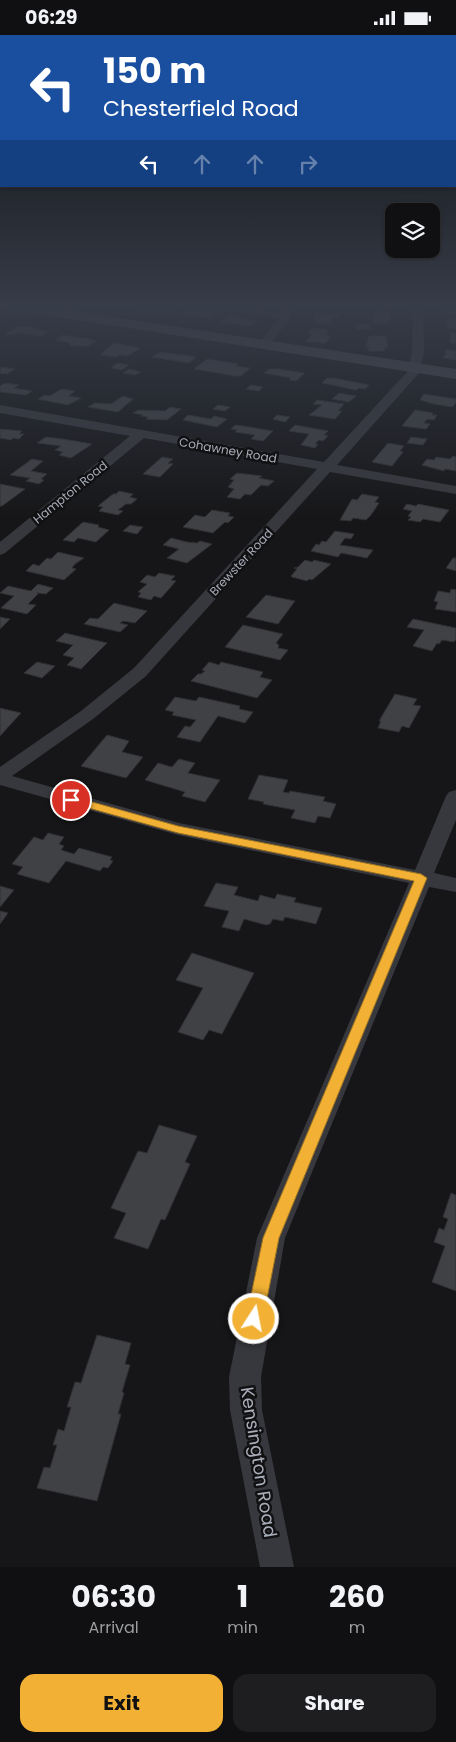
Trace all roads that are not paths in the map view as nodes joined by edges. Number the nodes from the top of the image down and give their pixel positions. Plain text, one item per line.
1 (410, 376) edge
2 (0, 409) edge
3 (141, 434) junction
4 (328, 468) junction
5 (456, 490) edge
6 (0, 550) edge
7 (0, 778) edge
8 (456, 796) edge
9 (421, 878) junction
10 (456, 885) edge
11 (277, 1567) edge

1 - 4 street, Brewster Road
2 - 3 street, Cohawney Road
3 - 4 street, Cohawney Road
3 - 6 street, Hampton Road
4 - 5 street, Cohawney Road
4 - 7 street, Brewster Road
7 - 9 street
8 - 9 street, Kensington Road
9 - 10 street
9 - 11 street, Kensington Road

